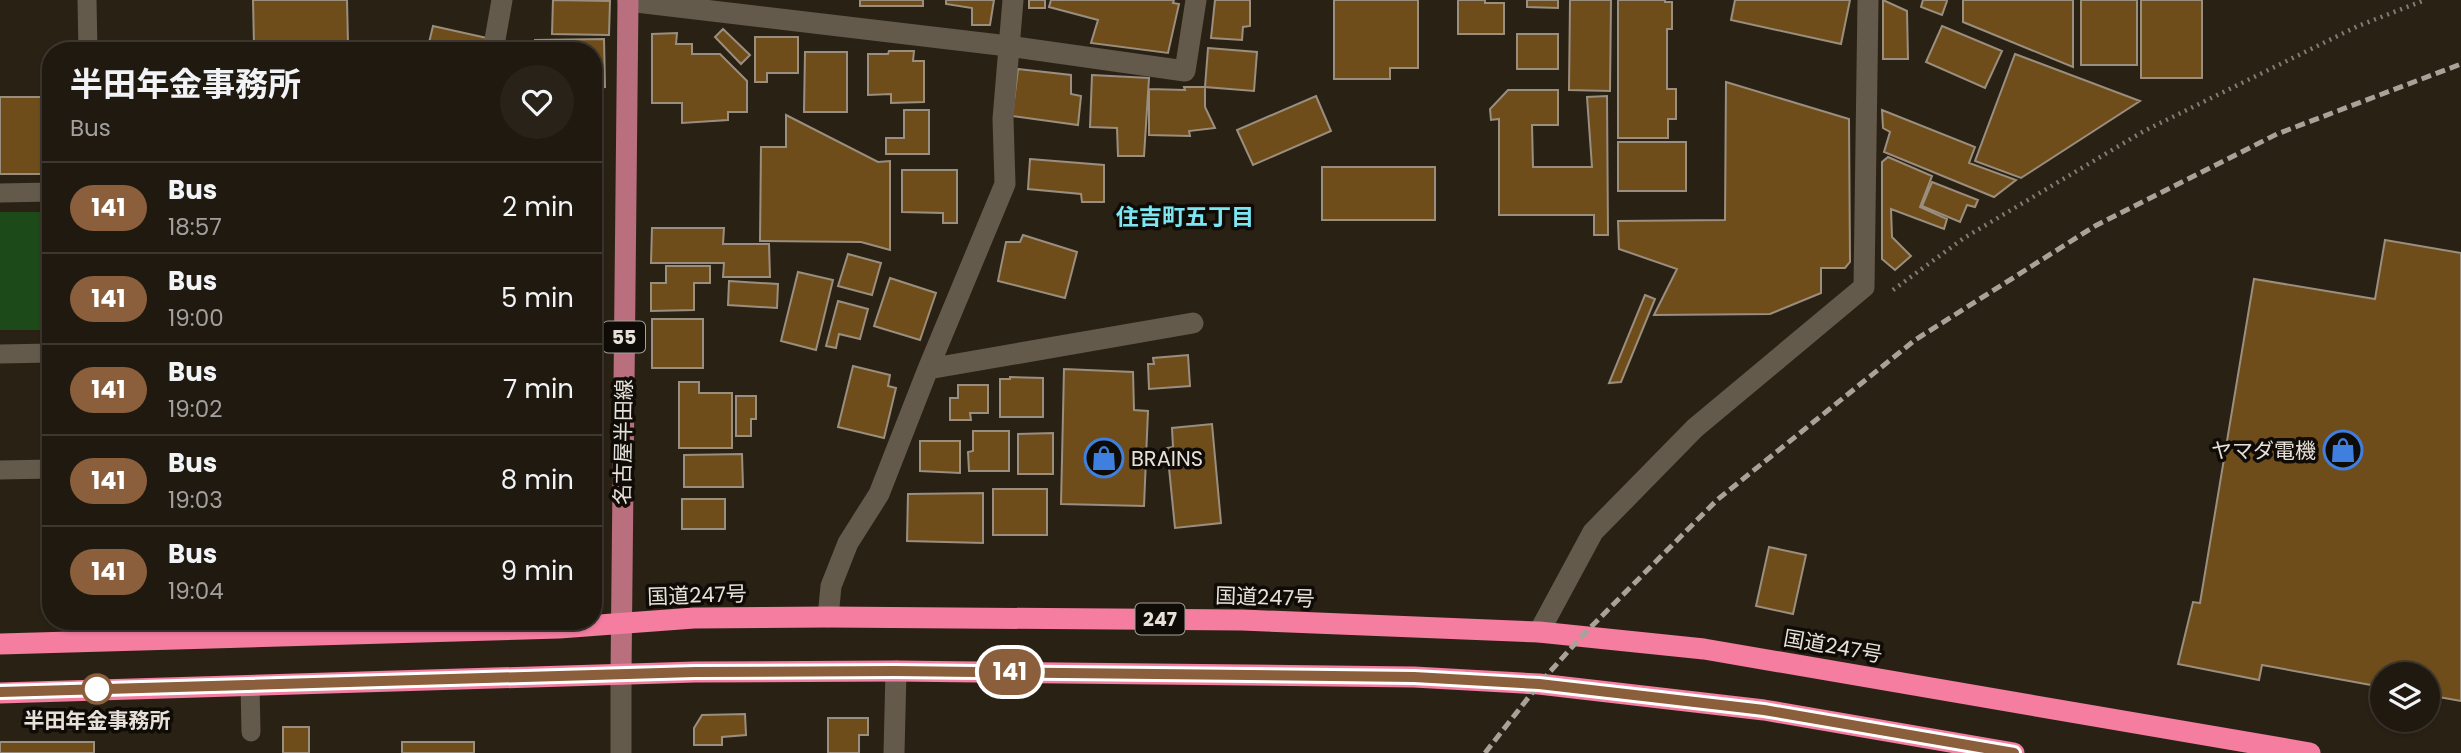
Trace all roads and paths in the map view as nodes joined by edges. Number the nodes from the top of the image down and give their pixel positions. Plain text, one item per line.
1 (88, 0) edge
2 (502, 0) edge
3 (1013, 0) edge
4 (1196, 0) edge
5 (1868, 0) edge
6 (2425, 0) edge
7 (628, 1) edge
8 (88, 42) edge
9 (495, 42) edge
10 (1008, 46) junction
11 (42, 192) edge
12 (0, 193) edge
13 (1891, 291) dead end
14 (1193, 323) dead end
15 (42, 353) edge
16 (0, 354) edge
17 (928, 369) junction
18 (42, 469) edge
19 (0, 470) edge
20 (828, 617) junction
21 (602, 623) edge
22 (621, 623) junction
23 (372, 630) edge
24 (1539, 632) junction
25 (0, 644) edge
26 (895, 671) junction
27 (621, 674) junction
28 (250, 685) junction
29 (0, 692) edge
30 (251, 733) dead end
31 (621, 753) edge
32 (894, 753) edge
33 (2014, 753) edge
34 (2310, 753) edge

1 - 8 lane
2 - 9 street
3 - 10 street
4 - 10 street
5 - 24 street
6 - 13 path
7 - 10 street
7 - 22 main road, 名古屋半田線 / 55
10 - 17 street
11 - 12 lane
14 - 17 street
15 - 16 lane
17 - 20 street
18 - 19 lane
20 - 22 highway, 国道247号 / 247
20 - 24 highway, 国道247号 / 247
21 - 22 highway, 国道247号 / 247
22 - 27 main road, 名古屋半田線 / 55
23 - 25 highway, 国道247号 / 247
24 - 34 highway, 国道247号 / 247
26 - 27 highway
26 - 32 street
26 - 33 highway
27 - 28 highway
27 - 31 street
28 - 29 highway
28 - 30 lane

